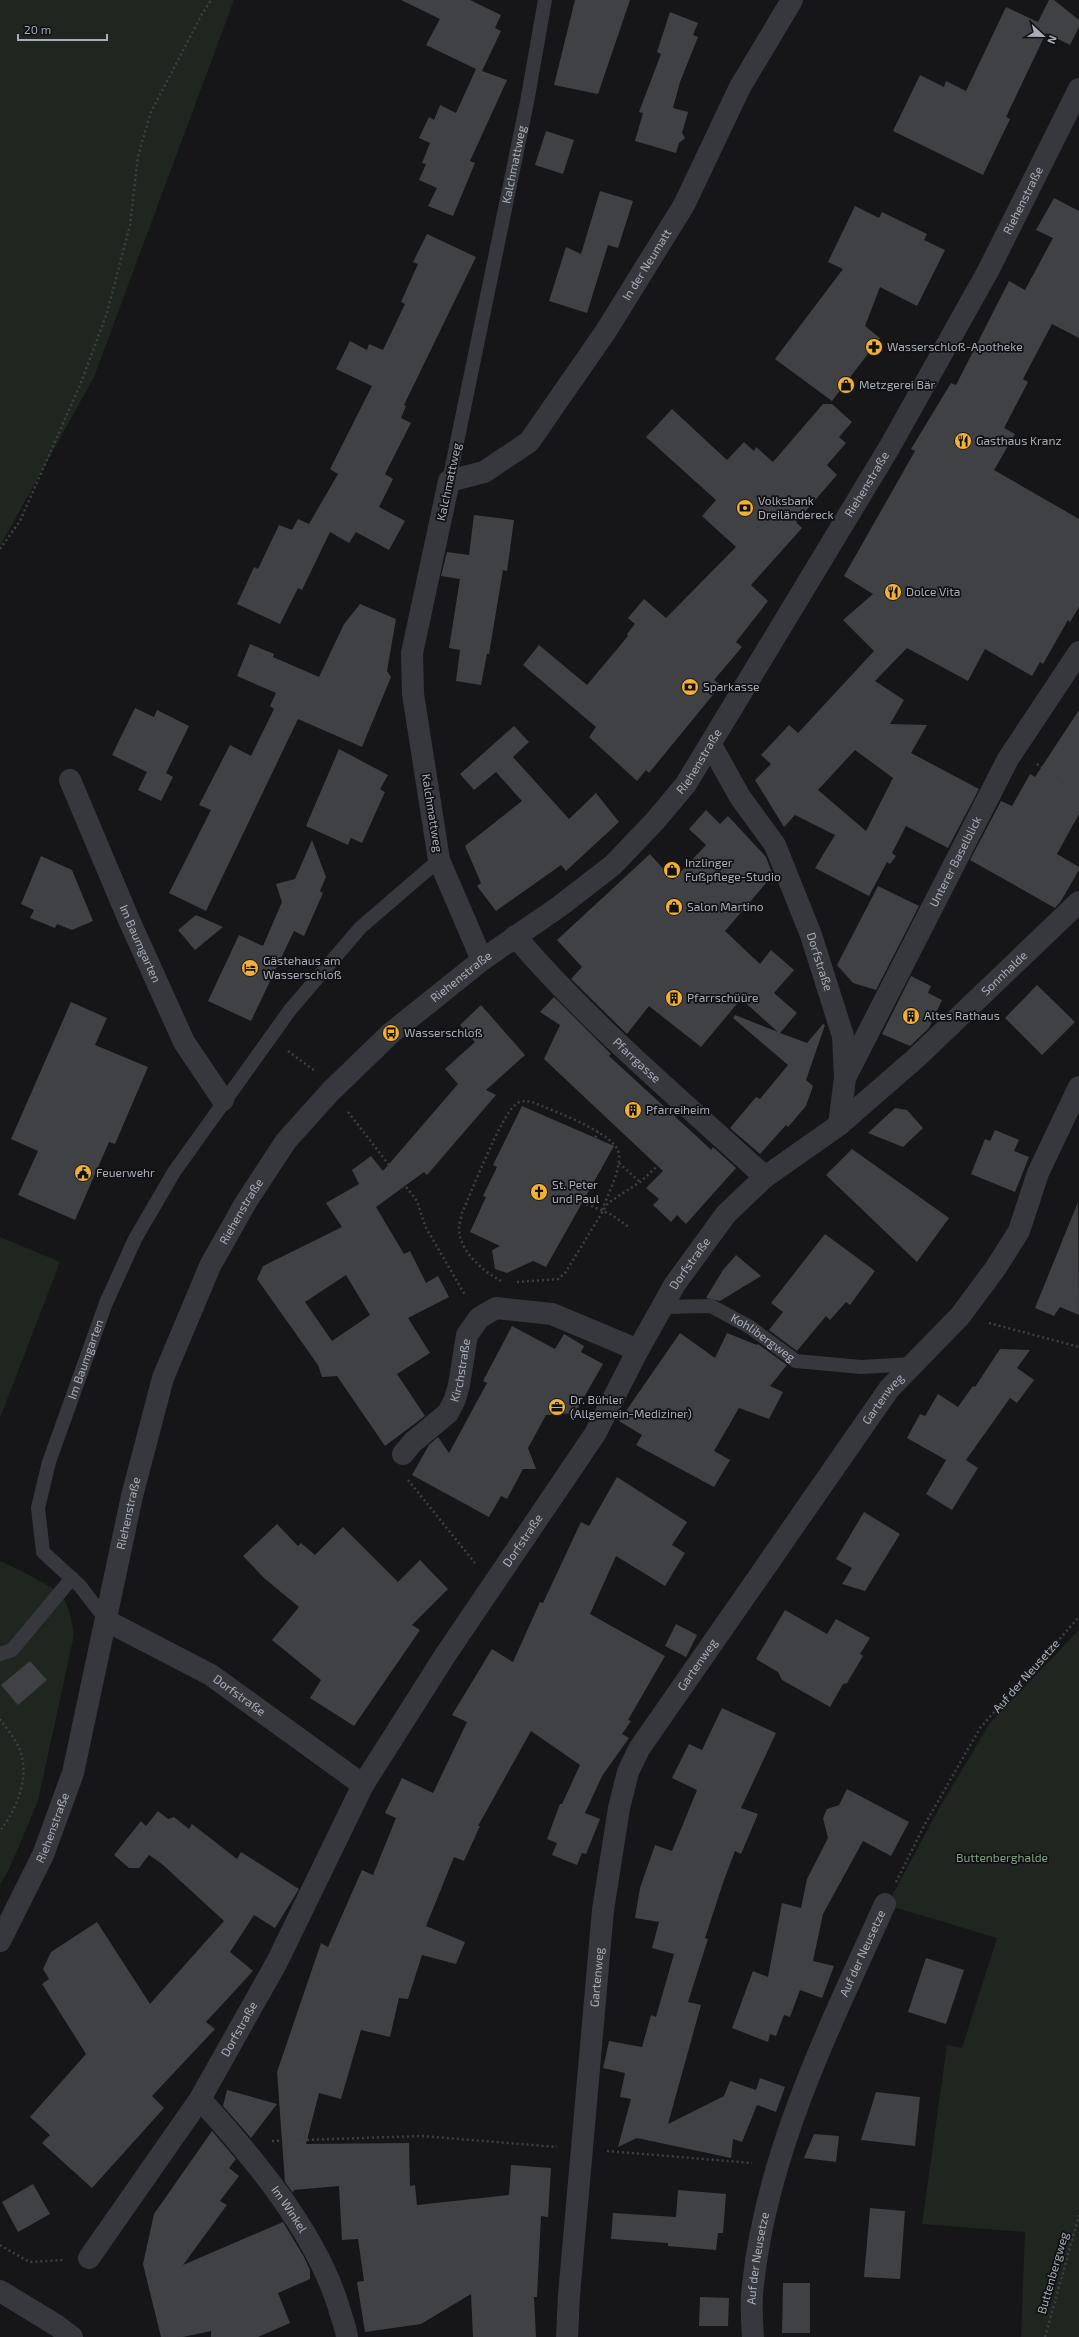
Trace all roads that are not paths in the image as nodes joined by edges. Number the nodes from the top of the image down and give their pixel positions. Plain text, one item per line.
1 (545, 0) edge
2 (792, 0) edge
3 (1079, 89) edge
4 (449, 481) junction
5 (1079, 652) edge
6 (711, 745) junction
7 (70, 780) dead end
8 (439, 860) junction
9 (1079, 902) edge
10 (515, 936) junction
11 (482, 960) junction
12 (845, 1078) junction
13 (1079, 1087) edge
14 (223, 1100) junction
15 (839, 1124) junction
16 (765, 1177) junction
17 (662, 1307) junction
18 (638, 1350) junction
19 (913, 1364) junction
20 (403, 1454) road end
21 (72, 1578) junction
22 (107, 1621) junction
23 (0, 1654) edge
24 (364, 1785) junction
25 (885, 1904) road end
26 (0, 1940) edge
27 (200, 2099) junction
28 (89, 2258) road end
29 (0, 2291) edge
30 (72, 2337) edge
31 (346, 2337) edge
32 (567, 2337) edge
33 (753, 2337) edge

1 - 4 lane, Kalchmattweg
2 - 4 street, In der Neumatt
3 - 6 street, Riehenstraße
4 - 8 street, Kalchmattweg
5 - 12 street, Unterer Baselblick
6 - 10 street, Riehenstraße
6 - 12 street, Dorfstraße
7 - 14 street, Im Baumgarten
8 - 11 street, Kalchmattweg
8 - 14 lane, Im Baumgarten
9 - 15 street, Sonnhalde
10 - 11 street, Riehenstraße
10 - 16 street, Pfarrgasse
11 - 22 street, Riehenstraße
12 - 15 street, Dorfstraße
13 - 19 street, Gartenweg
14 - 21 lane, Im Baumgarten
15 - 16 street, Dorfstraße
16 - 17 street, Dorfstraße
17 - 18 street, Dorfstraße
17 - 19 lane, Kohlibergweg
18 - 20 street, Kirchstraße
18 - 24 street, Dorfstraße
19 - 32 street, Gartenweg
21 - 22 lane, Im Baumgarten
21 - 23 lane
22 - 24 street, Dorfstraße
22 - 26 street, Riehenstraße
24 - 27 street, Dorfstraße
25 - 33 street, Auf der Neusetze
27 - 28 street, Dorfstraße
27 - 31 street, Im Winkel
29 - 30 street

